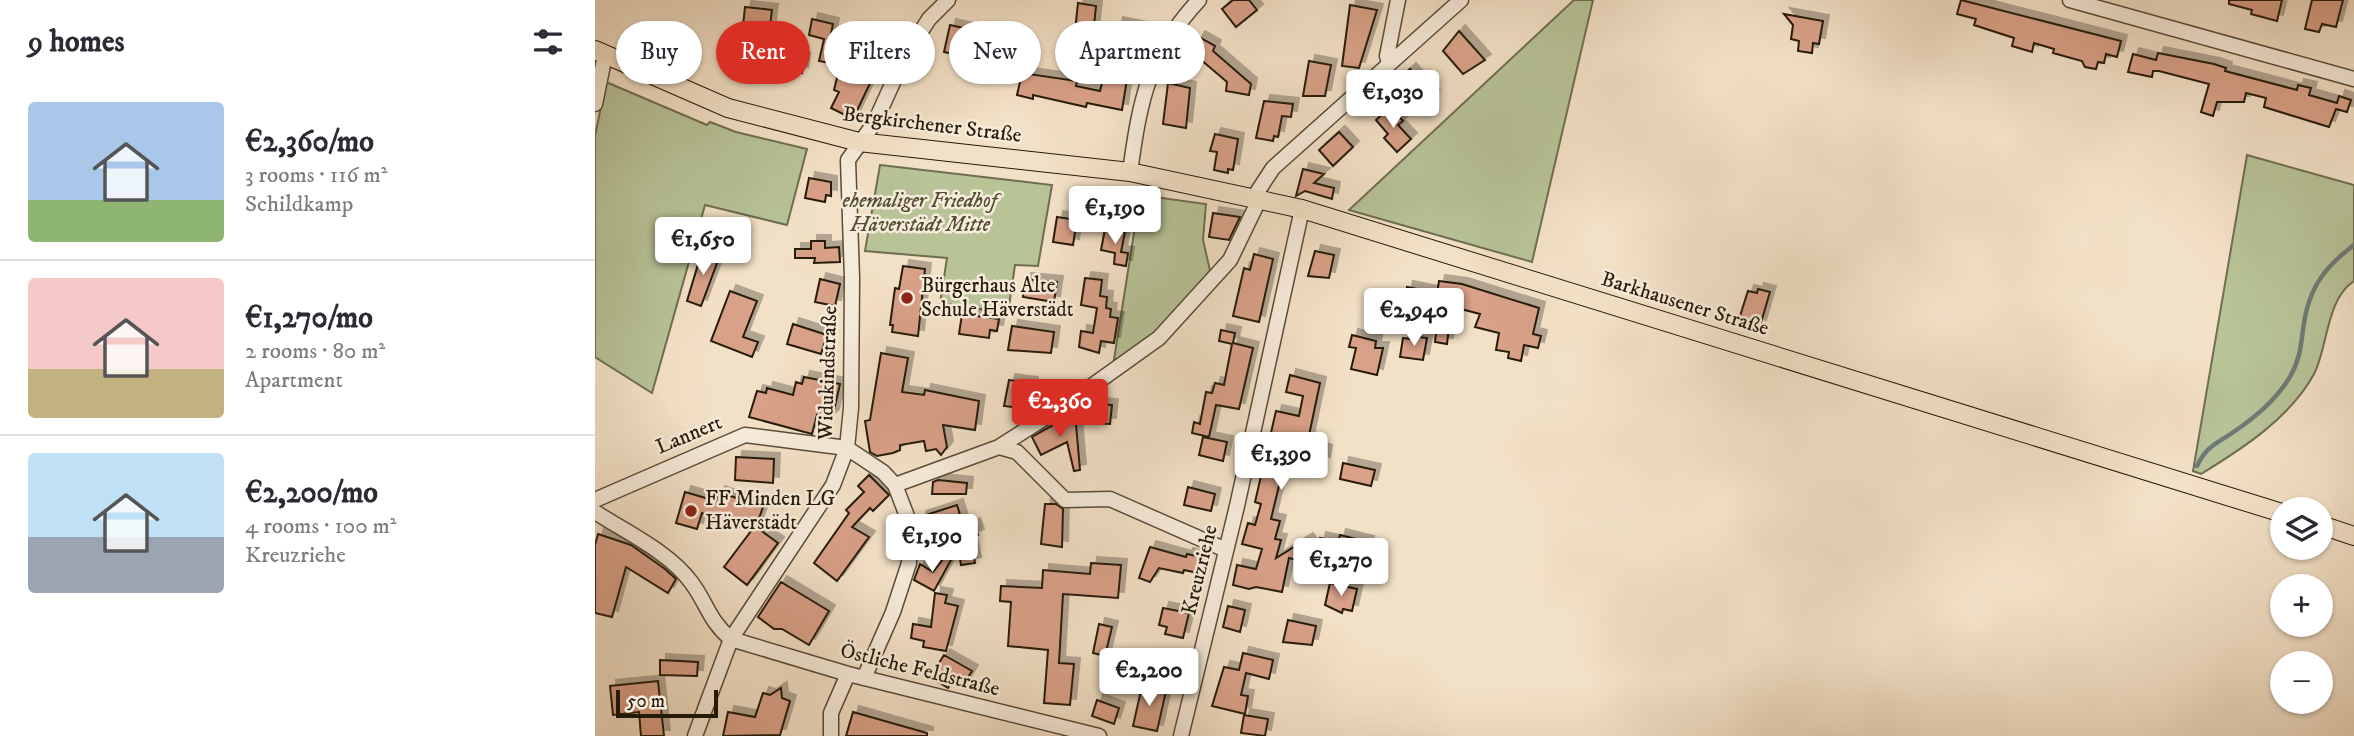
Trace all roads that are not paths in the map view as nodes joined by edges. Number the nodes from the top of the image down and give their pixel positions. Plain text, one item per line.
1 (948, 0) edge
2 (1199, 0) edge
3 (1398, 0) edge
4 (1461, 0) edge
5 (2070, 0) edge
6 (2091, 3) edge
7 (600, 52) edge
8 (1389, 62) junction
9 (2354, 79) edge
10 (595, 104) edge
11 (859, 142) junction
12 (1068, 164) joint
13 (1130, 172) junction
14 (1257, 197) junction
15 (1303, 209) junction
16 (999, 447) junction
17 (847, 448) junction
18 (895, 485) junction
19 (595, 500) edge
20 (2270, 509) edge
21 (595, 512) edge
22 (2333, 529) edge
23 (2354, 536) edge
24 (1226, 550) junction
25 (731, 639) junction
26 (848, 674) junction
27 (864, 678) junction
28 (695, 736) edge
29 (831, 736) edge
30 (1099, 736) edge
31 (1181, 736) edge

1 - 11 street, Widukindstraße
2 - 13 street
3 - 8 street
4 - 8 street
5 - 6 street
6 - 9 street
7 - 10 street
7 - 11 main road, Bergkirchener Straße
8 - 14 street
11 - 12 main road, Bergkirchener Straße
11 - 17 street, Widukindstraße
12 - 13 main road, Barkhausener Straße
13 - 14 main road, Barkhausener Straße
14 - 15 main road, Barkhausener Straße
14 - 16 street
15 - 20 main road, Barkhausener Straße
15 - 24 street, Kreuzriehe
16 - 18 street
16 - 24 street
17 - 18 street
17 - 19 street, Lannert
17 - 25 street, Widukindstraße
18 - 27 street
21 - 25 street
22 - 23 main road
24 - 31 street, Kreuzriehe
25 - 26 street, Östliche Feldstraße
25 - 28 street, Widukindstraße
26 - 27 street, Östliche Feldstraße
26 - 29 street
27 - 30 street, Östliche Feldstraße

